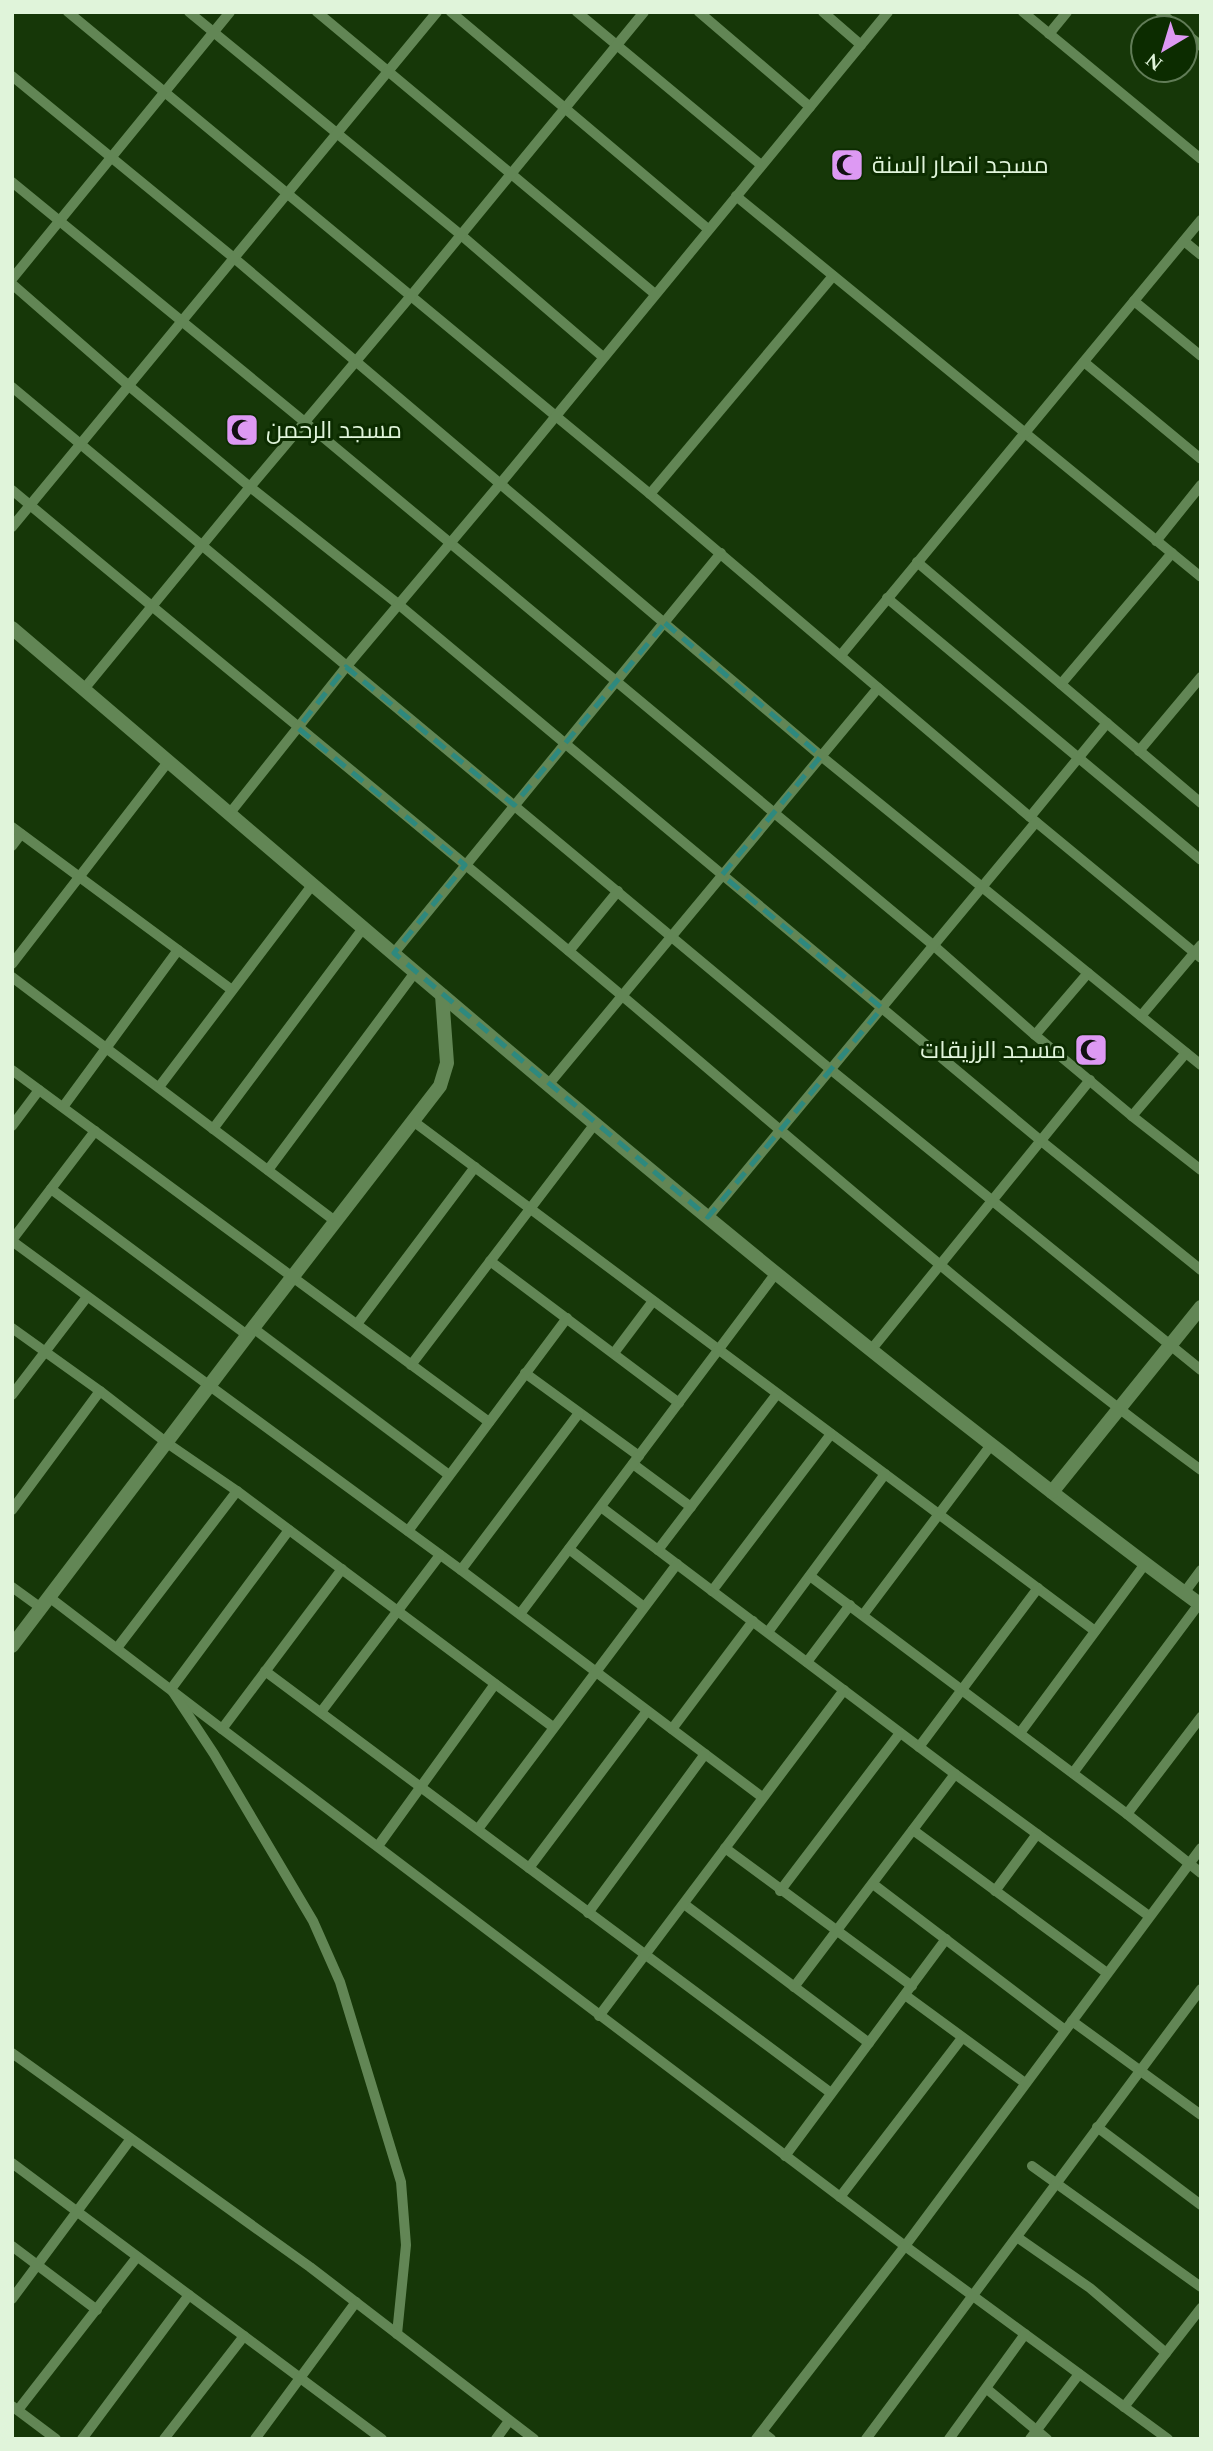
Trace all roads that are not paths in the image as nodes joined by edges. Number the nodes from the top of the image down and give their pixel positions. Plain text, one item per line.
1 (68, 12) edge
2 (189, 12) edge
3 (230, 12) edge
4 (317, 12) edge
5 (437, 12) edge
6 (452, 12) edge
7 (577, 12) edge
8 (644, 12) edge
9 (699, 12) edge
10 (823, 12) edge
11 (888, 12) edge
12 (1023, 12) edge
13 (1067, 12) edge
14 (213, 32) junction
15 (1049, 34) junction
16 (861, 45) junction
17 (617, 46) junction
18 (388, 72) junction
19 (12, 76) edge
20 (164, 93) junction
21 (565, 107) junction
22 (810, 107) junction
23 (338, 134) junction
24 (111, 159) junction
25 (1201, 159) edge
26 (761, 165) junction
27 (512, 173) junction
28 (12, 182) edge
29 (287, 195) junction
30 (736, 196) junction
31 (1201, 220) edge
32 (60, 221) junction
33 (708, 229) junction
34 (461, 234) junction
35 (1184, 241) junction
36 (1201, 255) edge
37 (234, 258) junction
38 (833, 276) junction
39 (12, 282) edge
40 (655, 294) junction
41 (410, 297) junction
42 (1134, 301) junction
43 (181, 321) junction
44 (1201, 356) edge
45 (603, 357) junction
46 (356, 362) junction
47 (1084, 362) junction
48 (12, 387) edge
49 (129, 387) junction
50 (554, 416) junction
51 (306, 423) junction
52 (1024, 433) junction
53 (81, 445) junction
54 (1201, 459) edge
55 (500, 484) junction
56 (1201, 485) edge
57 (250, 487) junction
58 (12, 490) edge
59 (650, 494) junction
60 (31, 505) junction
61 (12, 527) edge
62 (1156, 541) junction
63 (449, 543) junction
64 (202, 547) junction
65 (721, 553) junction
66 (1172, 553) junction
67 (917, 562) junction
68 (1201, 577) edge
69 (887, 598) junction
70 (398, 604) junction
71 (153, 606) junction
72 (665, 623) junction
73 (12, 628) edge
74 (841, 655) junction
75 (346, 667) junction
76 (1201, 677) edge
77 (615, 681) junction
78 (1061, 684) junction
79 (878, 688) junction
80 (84, 689) junction
81 (1107, 723) junction
82 (298, 728) junction
83 (565, 741) junction
84 (1139, 751) junction
85 (821, 755) junction
86 (1079, 759) junction
87 (168, 762) junction
88 (1201, 803) edge
89 (514, 805) junction
90 (230, 813) junction
91 (774, 813) junction
92 (1033, 820) junction
93 (12, 827) edge
94 (21, 834) junction
95 (12, 846) edge
96 (1201, 860) edge
97 (464, 865) junction
98 (722, 875) junction
99 (79, 877) junction
100 (313, 884) junction
101 (982, 887) junction
102 (618, 891) junction
103 (364, 927) junction
104 (671, 935) junction
105 (933, 945) junction
106 (178, 950) junction
107 (569, 951) junction
108 (1199, 952) edge
109 (394, 953) junction
110 (12, 964) edge
111 (415, 971) junction
112 (1088, 973) junction
113 (12, 976) edge
114 (232, 990) junction
115 (442, 995) junction
116 (622, 996) junction
117 (882, 1007) junction
118 (1142, 1016) junction
119 (1035, 1035) junction
120 (107, 1047) junction
121 (1186, 1053) junction
122 (1201, 1065) edge
123 (830, 1069) junction
124 (12, 1070) edge
125 (1090, 1080) junction
126 (548, 1085) junction
127 (159, 1087) junction
128 (39, 1090) junction
129 (63, 1107) junction
130 (1132, 1116) junction
131 (413, 1121) junction
132 (594, 1125) junction
133 (12, 1126) edge
134 (213, 1129) junction
135 (780, 1130) junction
136 (95, 1131) junction
137 (1040, 1140) junction
138 (475, 1167) junction
139 (268, 1170) junction
140 (1201, 1170) edge
141 (51, 1189) junction
142 (991, 1200) junction
143 (530, 1208) junction
144 (708, 1217) junction
145 (335, 1221) junction
146 (12, 1241) edge
147 (490, 1261) junction
148 (940, 1264) junction
149 (1201, 1270) edge
150 (776, 1273) junction
151 (292, 1277) junction
152 (87, 1297) junction
153 (653, 1301) junction
154 (1201, 1307) edge
155 (567, 1318) junction
156 (357, 1324) junction
157 (12, 1328) edge
158 (250, 1331) junction
159 (1169, 1346) junction
160 (719, 1350) junction
161 (871, 1350) junction
162 (46, 1353) junction
163 (614, 1353) junction
164 (411, 1364) junction
165 (1201, 1370) edge
166 (525, 1373) junction
167 (209, 1387) junction
168 (100, 1391) junction
169 (777, 1394) junction
170 (12, 1395) edge
171 (679, 1403) junction
172 (1118, 1409) junction
173 (579, 1413) junction
174 (489, 1422) junction
175 (831, 1434) junction
176 (167, 1443) junction
177 (991, 1445) junction
178 (636, 1460) junction
179 (1201, 1470) edge
180 (449, 1475) junction
181 (885, 1475) junction
182 (237, 1491) junction
183 (1052, 1492) junction
184 (601, 1507) junction
185 (691, 1507) junction
186 (12, 1510) edge
187 (940, 1516) junction
188 (289, 1530) junction
189 (408, 1531) junction
190 (569, 1549) junction
191 (658, 1550) junction
192 (440, 1555) junction
193 (677, 1564) junction
194 (1145, 1564) junction
195 (342, 1569) junction
196 (461, 1570) junction
197 (1201, 1570) edge
198 (810, 1576) junction
199 (12, 1587) edge
200 (1038, 1588) junction
201 (712, 1591) junction
202 (1184, 1593) junction
203 (45, 1603) junction
204 (1200, 1604) edge
205 (850, 1605) junction
206 (645, 1607) junction
207 (398, 1611) junction
208 (520, 1614) junction
209 (863, 1615) junction
210 (753, 1621) junction
211 (768, 1632) junction
212 (1095, 1632) junction
213 (12, 1646) edge
214 (117, 1648) junction
215 (807, 1662) junction
216 (596, 1670) junction
217 (265, 1671) junction
218 (495, 1684) junction
219 (171, 1689) junction
220 (844, 1689) junction
221 (962, 1690) junction
222 (647, 1711) junction
223 (321, 1712) junction
224 (1201, 1717) edge
225 (552, 1727) junction
226 (222, 1729) junction
227 (672, 1729) junction
228 (900, 1732) junction
229 (1020, 1733) junction
230 (919, 1747) junction
231 (705, 1754) junction
232 (1073, 1773) junction
233 (955, 1774) junction
234 (421, 1787) junction
235 (762, 1797) junction
236 (1127, 1814) junction
237 (478, 1829) junction
238 (914, 1830) junction
239 (1037, 1834) junction
240 (378, 1846) junction
241 (725, 1848) junction
242 (1201, 1848) edge
243 (1189, 1863) junction
244 (529, 1868) junction
245 (1201, 1873) edge
246 (873, 1884) junction
247 (780, 1891) junction
248 (995, 1891) junction
249 (684, 1904) junction
250 (588, 1913) junction
251 (1149, 1916) junction
252 (836, 1932) junction
253 (946, 1939) junction
254 (645, 1955) junction
255 (1107, 1973) junction
256 (912, 1986) junction
257 (794, 1987) junction
258 (1201, 1989) edge
259 (905, 1995) junction
260 (599, 2016) junction
261 (1069, 2026) junction
262 (962, 2038) junction
263 (869, 2043) junction
264 (12, 2053) edge
265 (1139, 2069) junction
266 (1025, 2083) junction
267 (831, 2093) junction
268 (1201, 2115) edge
269 (1097, 2127) junction
270 (130, 2140) junction
271 (785, 2156) junction
272 (12, 2163) edge
273 (1032, 2166) dead end
274 (1058, 2182) junction
275 (840, 2197) junction
276 (1201, 2205) edge
277 (76, 2211) junction
278 (1017, 2236) junction
279 (12, 2246) edge
280 (905, 2246) junction
281 (137, 2257) junction
282 (36, 2264) junction
283 (1201, 2287) edge
284 (189, 2295) junction
285 (972, 2296) junction
286 (12, 2299) edge
287 (356, 2302) junction
288 (1201, 2308) edge
289 (97, 2310) junction
290 (397, 2334) junction
291 (1025, 2334) junction
292 (244, 2336) junction
293 (1166, 2353) junction
294 (1079, 2374) junction
295 (301, 2377) junction
296 (987, 2389) junction
297 (1124, 2407) junction
298 (15, 2408) edge
299 (509, 2421) junction
300 (1033, 2434) edge
301 (759, 2435) edge
302 (50, 2437) edge
303 (167, 2438) edge
304 (82, 2439) edge
305 (255, 2439) edge
306 (382, 2439) edge
307 (496, 2439) edge
308 (534, 2439) edge
309 (771, 2439) edge
310 (866, 2439) edge
311 (948, 2439) edge
312 (1047, 2439) edge
313 (1168, 2439) edge

1 - 20 street
2 - 14 street
3 - 14 street
4 - 18 street
5 - 18 street
6 - 21 street
7 - 17 street
8 - 17 street
9 - 22 street
10 - 16 street
11 - 16 street
12 - 15 street
13 - 15 street
14 - 20 street
14 - 23 street
15 - 25 street
16 - 22 street
17 - 21 street
17 - 26 street
18 - 23 street
18 - 27 street
19 - 24 street
20 - 24 street
20 - 29 street
21 - 27 street
21 - 33 street
22 - 26 street
23 - 29 street
23 - 34 street
24 - 32 street
24 - 37 street
26 - 30 street
27 - 34 street
27 - 40 street
28 - 32 street
29 - 37 street
29 - 41 street
30 - 33 street
30 - 38 street
31 - 35 street
32 - 39 street
32 - 43 street
33 - 40 street
34 - 41 street
34 - 45 street
35 - 36 street
35 - 42 street
37 - 43 street
37 - 46 street
38 - 52 street
38 - 59 street
39 - 49 street
40 - 45 street
41 - 46 street
41 - 50 street
42 - 44 street
42 - 47 street
43 - 49 street
43 - 51 street
45 - 50 street
46 - 51 street
46 - 55 street
47 - 52 street
47 - 54 street
48 - 53 street
49 - 53 street
49 - 57 street
50 - 55 street
50 - 59 street
51 - 57 street
51 - 63 street
52 - 62 street
52 - 67 street
53 - 60 street
53 - 64 street
55 - 63 street
55 - 72 street
56 - 62 street
57 - 64 street
57 - 70 street
58 - 60 street
59 - 65 street
60 - 61 street
60 - 71 street
62 - 66 street
63 - 70 street
63 - 77 street
64 - 71 street
64 - 75 street
65 - 72 street
65 - 74 street
66 - 68 street
66 - 78 street
67 - 69 street
67 - 78 street
69 - 74 street
69 - 86 street
70 - 75 street
70 - 83 street
71 - 80 street
71 - 82 street
72 - 77 street
72 - 85 street
73 - 80 street
74 - 79 street
75 - 82 street
75 - 89 street
76 - 84 street
77 - 83 street
77 - 91 street
78 - 81 street
79 - 85 street
79 - 92 street
80 - 87 street
81 - 84 street
81 - 86 street
82 - 90 street
82 - 97 street
83 - 89 street
83 - 98 street
84 - 88 street
85 - 91 street
85 - 101 street
86 - 92 street
86 - 96 street
87 - 90 street
87 - 99 street
89 - 97 street
89 - 102 street
90 - 100 street
91 - 98 street
91 - 105 street
92 - 101 street
92 - 108 street
93 - 94 street
94 - 95 street
94 - 99 street
97 - 107 street
97 - 109 street
98 - 104 street
98 - 117 street
99 - 106 street
99 - 110 street
100 - 103 street
100 - 114 street
101 - 105 street
101 - 112 street
102 - 104 street
102 - 107 street
103 - 109 street
103 - 134 street
104 - 116 street
104 - 123 street
105 - 117 street
105 - 119 street
106 - 114 street
106 - 120 street
107 - 116 street
108 - 118 street
109 - 111 street
111 - 115 street
111 - 139 street
112 - 118 street
112 - 119 street
113 - 120 street
114 - 127 street
115 - 126 street
115 - 131 street
116 - 126 street
116 - 135 street
117 - 123 street
117 - 137 street
118 - 121 street
119 - 125 street
120 - 127 street
120 - 129 street
121 - 122 street
121 - 130 street
123 - 135 street
123 - 142 street
124 - 128 street
125 - 130 street
125 - 137 street
126 - 132 street
127 - 134 street
128 - 129 street
128 - 133 street
129 - 136 street
130 - 140 street
131 - 138 street
131 - 145 street
132 - 143 street
132 - 144 street
134 - 139 street
135 - 144 street
135 - 148 street
136 - 141 street
136 - 151 street
137 - 142 street
137 - 149 street
138 - 143 street
138 - 156 street
139 - 145 street
141 - 146 street
141 - 158 street
142 - 148 street
142 - 159 street
143 - 147 street
143 - 153 street
144 - 150 street
145 - 151 street
146 - 152 street
147 - 155 street
147 - 164 street
148 - 161 street
148 - 172 street
150 - 160 street
150 - 161 street
151 - 156 street
151 - 158 street
152 - 162 street
152 - 167 street
153 - 160 street
153 - 163 street
154 - 159 street
155 - 163 street
155 - 166 street
156 - 164 street
157 - 162 street
158 - 167 street
158 - 180 street
159 - 165 street
159 - 172 street
160 - 169 street
160 - 171 street
161 - 177 street
162 - 168 street
162 - 170 street
163 - 171 street
164 - 174 street
166 - 173 street
166 - 174 street
167 - 176 street
167 - 189 street
168 - 176 street
168 - 186 street
169 - 175 street
169 - 185 street
171 - 178 street
172 - 179 street
172 - 183 street
173 - 178 street
173 - 196 street
174 - 180 street
175 - 181 street
175 - 201 street
176 - 182 street
176 - 203 street
177 - 183 street
177 - 187 street
178 - 184 street
178 - 185 street
180 - 189 street
181 - 187 street
181 - 198 street
182 - 188 street
182 - 214 street
183 - 194 street
184 - 190 street
184 - 191 street
185 - 191 street
187 - 200 street
187 - 209 street
188 - 195 street
188 - 219 street
189 - 192 street
190 - 206 street
190 - 208 street
191 - 193 street
192 - 196 street
192 - 207 street
193 - 201 street
193 - 206 street
194 - 202 street
194 - 212 street
195 - 207 street
195 - 217 street
196 - 208 street
197 - 202 street
198 - 205 street
198 - 211 street
199 - 203 street
200 - 212 street
200 - 221 street
201 - 210 street
202 - 204 street
203 - 213 street
203 - 214 street
204 - 232 street
205 - 209 street
205 - 215 street
206 - 216 street
207 - 218 street
207 - 223 street
208 - 216 street
209 - 221 street
210 - 211 street
210 - 227 street
211 - 215 street
212 - 229 street
214 - 219 street
215 - 220 street
216 - 222 street
216 - 225 street
217 - 223 street
217 - 226 street
218 - 225 street
218 - 234 street
219 - 226 street
219 - 290 street
220 - 228 street
220 - 235 street
221 - 229 street
221 - 230 street
222 - 227 street
222 - 244 street
223 - 234 street
224 - 236 street
225 - 237 street
226 - 240 street
227 - 231 street
228 - 230 street
228 - 247 street
229 - 232 street
230 - 233 street
231 - 235 street
231 - 250 street
232 - 236 street
233 - 238 street
233 - 239 street
234 - 237 street
234 - 240 street
235 - 241 street
236 - 243 street
237 - 244 street
238 - 246 street
238 - 248 street
239 - 248 street
239 - 251 street
240 - 260 street
241 - 247 street
241 - 249 street
242 - 243 street
243 - 245 street
243 - 251 street
244 - 250 street
246 - 252 street
246 - 253 street
247 - 252 street
248 - 255 street
249 - 254 street
249 - 257 street
250 - 254 street
251 - 255 street
252 - 256 street
252 - 257 street
253 - 256 street
253 - 261 street
254 - 260 street
254 - 267 street
255 - 261 street
256 - 259 street
257 - 263 street
258 - 265 street
259 - 262 street
259 - 263 street
260 - 271 street
261 - 265 street
261 - 266 street
262 - 266 street
262 - 275 street
263 - 267 street
264 - 270 street
265 - 268 street
265 - 269 street
266 - 280 street
267 - 271 street
269 - 274 street
269 - 276 street
270 - 277 street
270 - 287 street
271 - 275 street
272 - 277 street
273 - 274 street
274 - 278 street
274 - 283 street
275 - 280 street
277 - 281 street
277 - 282 street
278 - 285 street
278 - 293 street
279 - 282 street
280 - 285 street
280 - 301 street
281 - 284 street
281 - 289 street
282 - 286 street
282 - 289 street
284 - 292 street
284 - 304 street
285 - 291 street
285 - 310 street
287 - 290 street
287 - 295 street
288 - 293 street
289 - 298 street
290 - 299 street
291 - 294 street
291 - 296 street
292 - 295 street
292 - 303 street
293 - 297 street
294 - 297 street
294 - 300 street
295 - 305 street
295 - 306 street
296 - 300 street
296 - 311 street
297 - 313 street
298 - 302 street
299 - 307 street
299 - 308 street
300 - 312 street
301 - 309 street

